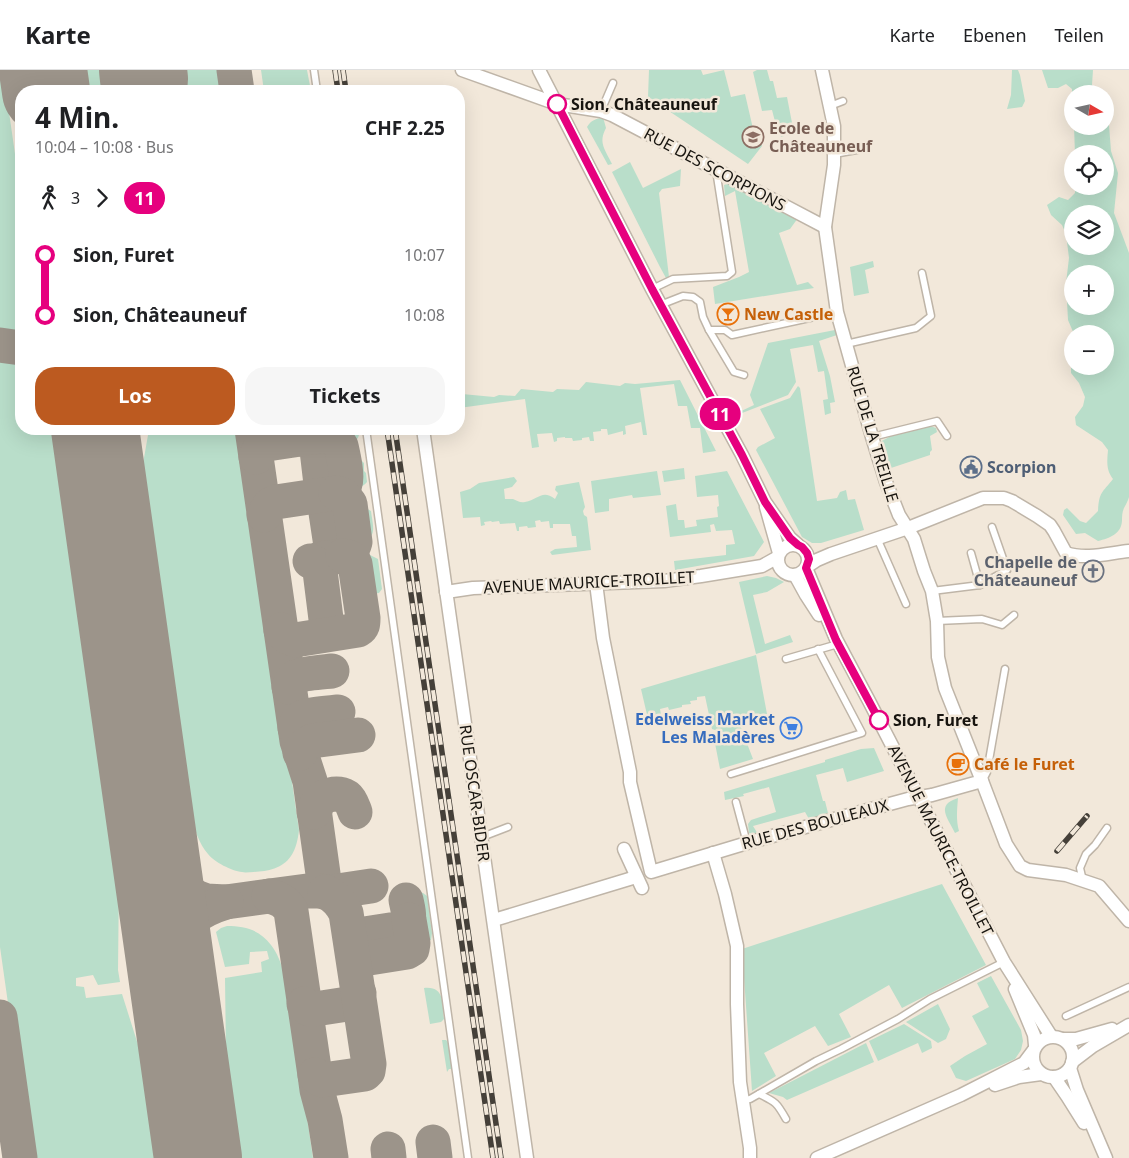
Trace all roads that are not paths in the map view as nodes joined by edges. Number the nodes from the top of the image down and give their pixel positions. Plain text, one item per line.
1 (314, 70) edge
2 (462, 70) edge
3 (539, 70) edge
4 (822, 70) edge
5 (613, 83) dead end
6 (316, 85) edge
7 (843, 101) dead end
8 (557, 104) junction
9 (830, 106) junction
10 (601, 111) junction
11 (862, 149) dead end
12 (834, 154) junction
13 (716, 170) junction
14 (825, 227) junction
15 (922, 273) dead end
16 (652, 289) junction
17 (660, 305) junction
18 (837, 312) junction
19 (710, 330) junction
20 (846, 344) junction
21 (744, 375) dead end
22 (367, 435) edge
23 (424, 435) edge
24 (947, 436) dead end
25 (872, 437) junction
26 (765, 502) junction
27 (992, 527) dead end
28 (908, 528) junction
29 (877, 538) junction
30 (802, 547) junction
31 (1129, 551) edge
32 (971, 553) dead end
33 (831, 554) junction
34 (779, 555) junction
35 (762, 566) junction
36 (782, 570) junction
37 (803, 570) junction
38 (596, 583) junction
39 (980, 585) junction
40 (932, 591) junction
41 (446, 592) junction
42 (906, 604) dead end
43 (1014, 615) dead end
44 (936, 622) junction
45 (837, 642) junction
46 (818, 650) junction
47 (786, 659) dead end
48 (1005, 668) dead end
49 (731, 774) dead end
50 (982, 781) junction
51 (919, 797) junction
52 (736, 802) dead end
53 (508, 826) dead end
54 (1107, 828) dead end
55 (482, 837) junction
56 (747, 843) junction
57 (624, 849) dead end
58 (712, 853) junction
59 (1083, 881) junction
60 (494, 920) junction
61 (1129, 921) edge
62 (1004, 962) junction
63 (1129, 987) edge
64 (1066, 1016) dead end
65 (1129, 1024) edge
66 (1058, 1038) junction
67 (1034, 1048) junction
68 (1071, 1065) junction
69 (1047, 1076) junction
70 (759, 1094) junction
71 (961, 1095) junction
72 (742, 1100) junction
73 (786, 1119) dead end
74 (468, 1158) edge
75 (527, 1158) edge
76 (750, 1158) edge
77 (817, 1158) edge
78 (1106, 1158) edge

1 - 6 lane
2 - 8 street, RUE DES SCORPIONS
3 - 8 street
4 - 9 street, RUE DE LA TREILLE
5 - 10 lane
7 - 9 lane
8 - 10 street, RUE DES SCORPIONS
8 - 16 street
9 - 12 street, RUE DE LA TREILLE
10 - 13 street, RUE DES SCORPIONS
11 - 12 lane
12 - 14 street, RUE DE LA TREILLE
13 - 14 street, RUE DES SCORPIONS
13 - 16 lane
14 - 18 street, RUE DE LA TREILLE
15 - 20 lane
16 - 17 street
17 - 19 lane
17 - 26 street
18 - 19 lane
18 - 20 street, RUE DE LA TREILLE
19 - 21 lane
20 - 25 street, RUE DE LA TREILLE
22 - 74 lane
23 - 41 street, RUE OSCAR-BIDER
24 - 25 lane
25 - 28 street, RUE DE LA TREILLE
26 - 30 street
26 - 34 street
27 - 39 lane
28 - 29 street
28 - 31 street
28 - 40 street, RUE DE LA TREILLE
29 - 33 street
29 - 42 lane
30 - 33 street
30 - 34 street
30 - 37 street
32 - 39 lane
33 - 37 street
34 - 35 street, AVENUE MAURICE-TROILLET
34 - 36 street
35 - 36 street, AVENUE MAURICE-TROILLET
35 - 38 street, AVENUE MAURICE-TROILLET
36 - 37 street
37 - 45 street, AVENUE MAURICE-TROILLET
38 - 41 street, AVENUE MAURICE-TROILLET
38 - 58 street, RUE DES BOULEAUX
39 - 40 lane
40 - 44 street, RUE DE LA TREILLE
41 - 55 street, RUE OSCAR-BIDER
43 - 44 lane
44 - 50 street, RUE DE LA TREILLE
45 - 46 lane
45 - 51 street, AVENUE MAURICE-TROILLET
46 - 47 lane
46 - 49 lane
48 - 50 lane
50 - 51 street
50 - 59 street, RUE DE LA TREILLE
51 - 56 street, RUE DES BOULEAUX
51 - 62 street, AVENUE MAURICE-TROILLET
52 - 56 lane
53 - 55 lane
54 - 59 lane
55 - 60 street, RUE OSCAR-BIDER
56 - 58 street, RUE DES BOULEAUX
57 - 60 street
58 - 72 street
59 - 61 street, RUE DE LA TREILLE
60 - 75 street, RUE OSCAR-BIDER
62 - 66 street, AVENUE MAURICE-TROILLET
62 - 67 street, AVENUE MAURICE-TROILLET
62 - 70 lane
63 - 64 lane
65 - 66 street
65 - 68 street
66 - 67 street
66 - 68 street
67 - 69 street
67 - 71 street
68 - 69 street
68 - 78 street
69 - 71 street
69 - 78 street
70 - 72 lane
70 - 73 lane
71 - 77 street
72 - 76 street

